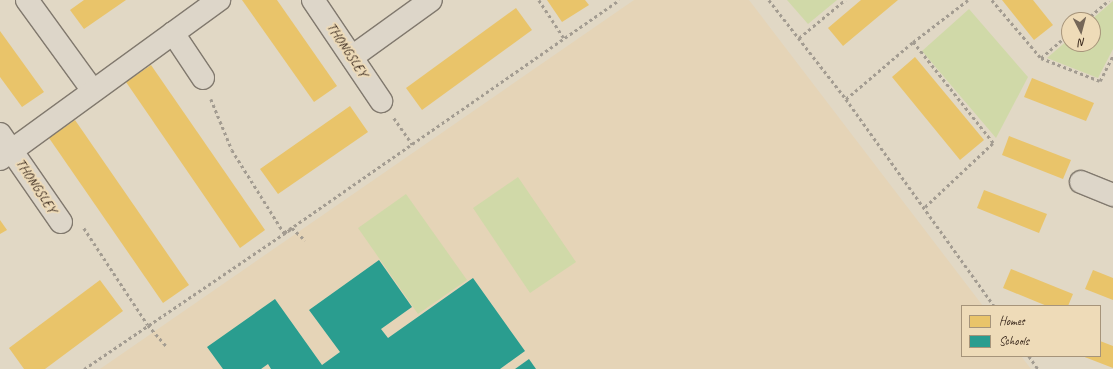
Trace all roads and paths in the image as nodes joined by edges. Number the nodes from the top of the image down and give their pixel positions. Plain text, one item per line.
1 (27, 0) edge
2 (219, 0) edge
3 (313, 0) edge
4 (431, 0) edge
5 (538, 0) edge
6 (619, 0) edge
7 (769, 0) edge
8 (845, 0) edge
9 (968, 0) edge
10 (992, 0) edge
11 (1109, 0) edge
12 (1095, 12) edge
13 (173, 33) junction
14 (564, 38) junction
15 (799, 38) junction
16 (1061, 41) edge
17 (913, 42) junction
18 (1113, 56) edge
19 (352, 57) junction
20 (1041, 58) junction
21 (203, 78) joint
22 (93, 91) junction
23 (846, 99) junction
24 (381, 101) joint
25 (412, 144) junction
26 (4, 147) edge
27 (1080, 182) dead end
28 (1113, 195) edge
29 (925, 207) junction
30 (61, 222) dead end
31 (82, 226) dead end
32 (292, 228) junction
33 (284, 233) junction
34 (305, 240) dead end
35 (993, 305) edge
36 (148, 325) junction
37 (167, 347) dead end
38 (1030, 357) edge
39 (84, 369) edge
40 (1038, 369) edge

1 - 22 street
2 - 13 street, THONGSLEY
3 - 19 street, THONGSLEY
4 - 19 street
5 - 14 path
6 - 14 path
7 - 15 path
8 - 15 path
9 - 17 path
10 - 20 path
11 - 12 path
13 - 21 street
13 - 22 street, THONGSLEY
14 - 25 path
15 - 23 path
16 - 20 path
17 - 23 path
17 - 29 path
18 - 20 path
19 - 24 street, THONGSLEY
21 - 33 path
22 - 26 street, THONGSLEY
23 - 29 path
24 - 25 path
25 - 33 path
26 - 30 street, THONGSLEY
27 - 28 street
29 - 35 path
31 - 36 path
32 - 33 path
32 - 34 path
32 - 36 path
36 - 37 path
36 - 39 path
38 - 40 path

